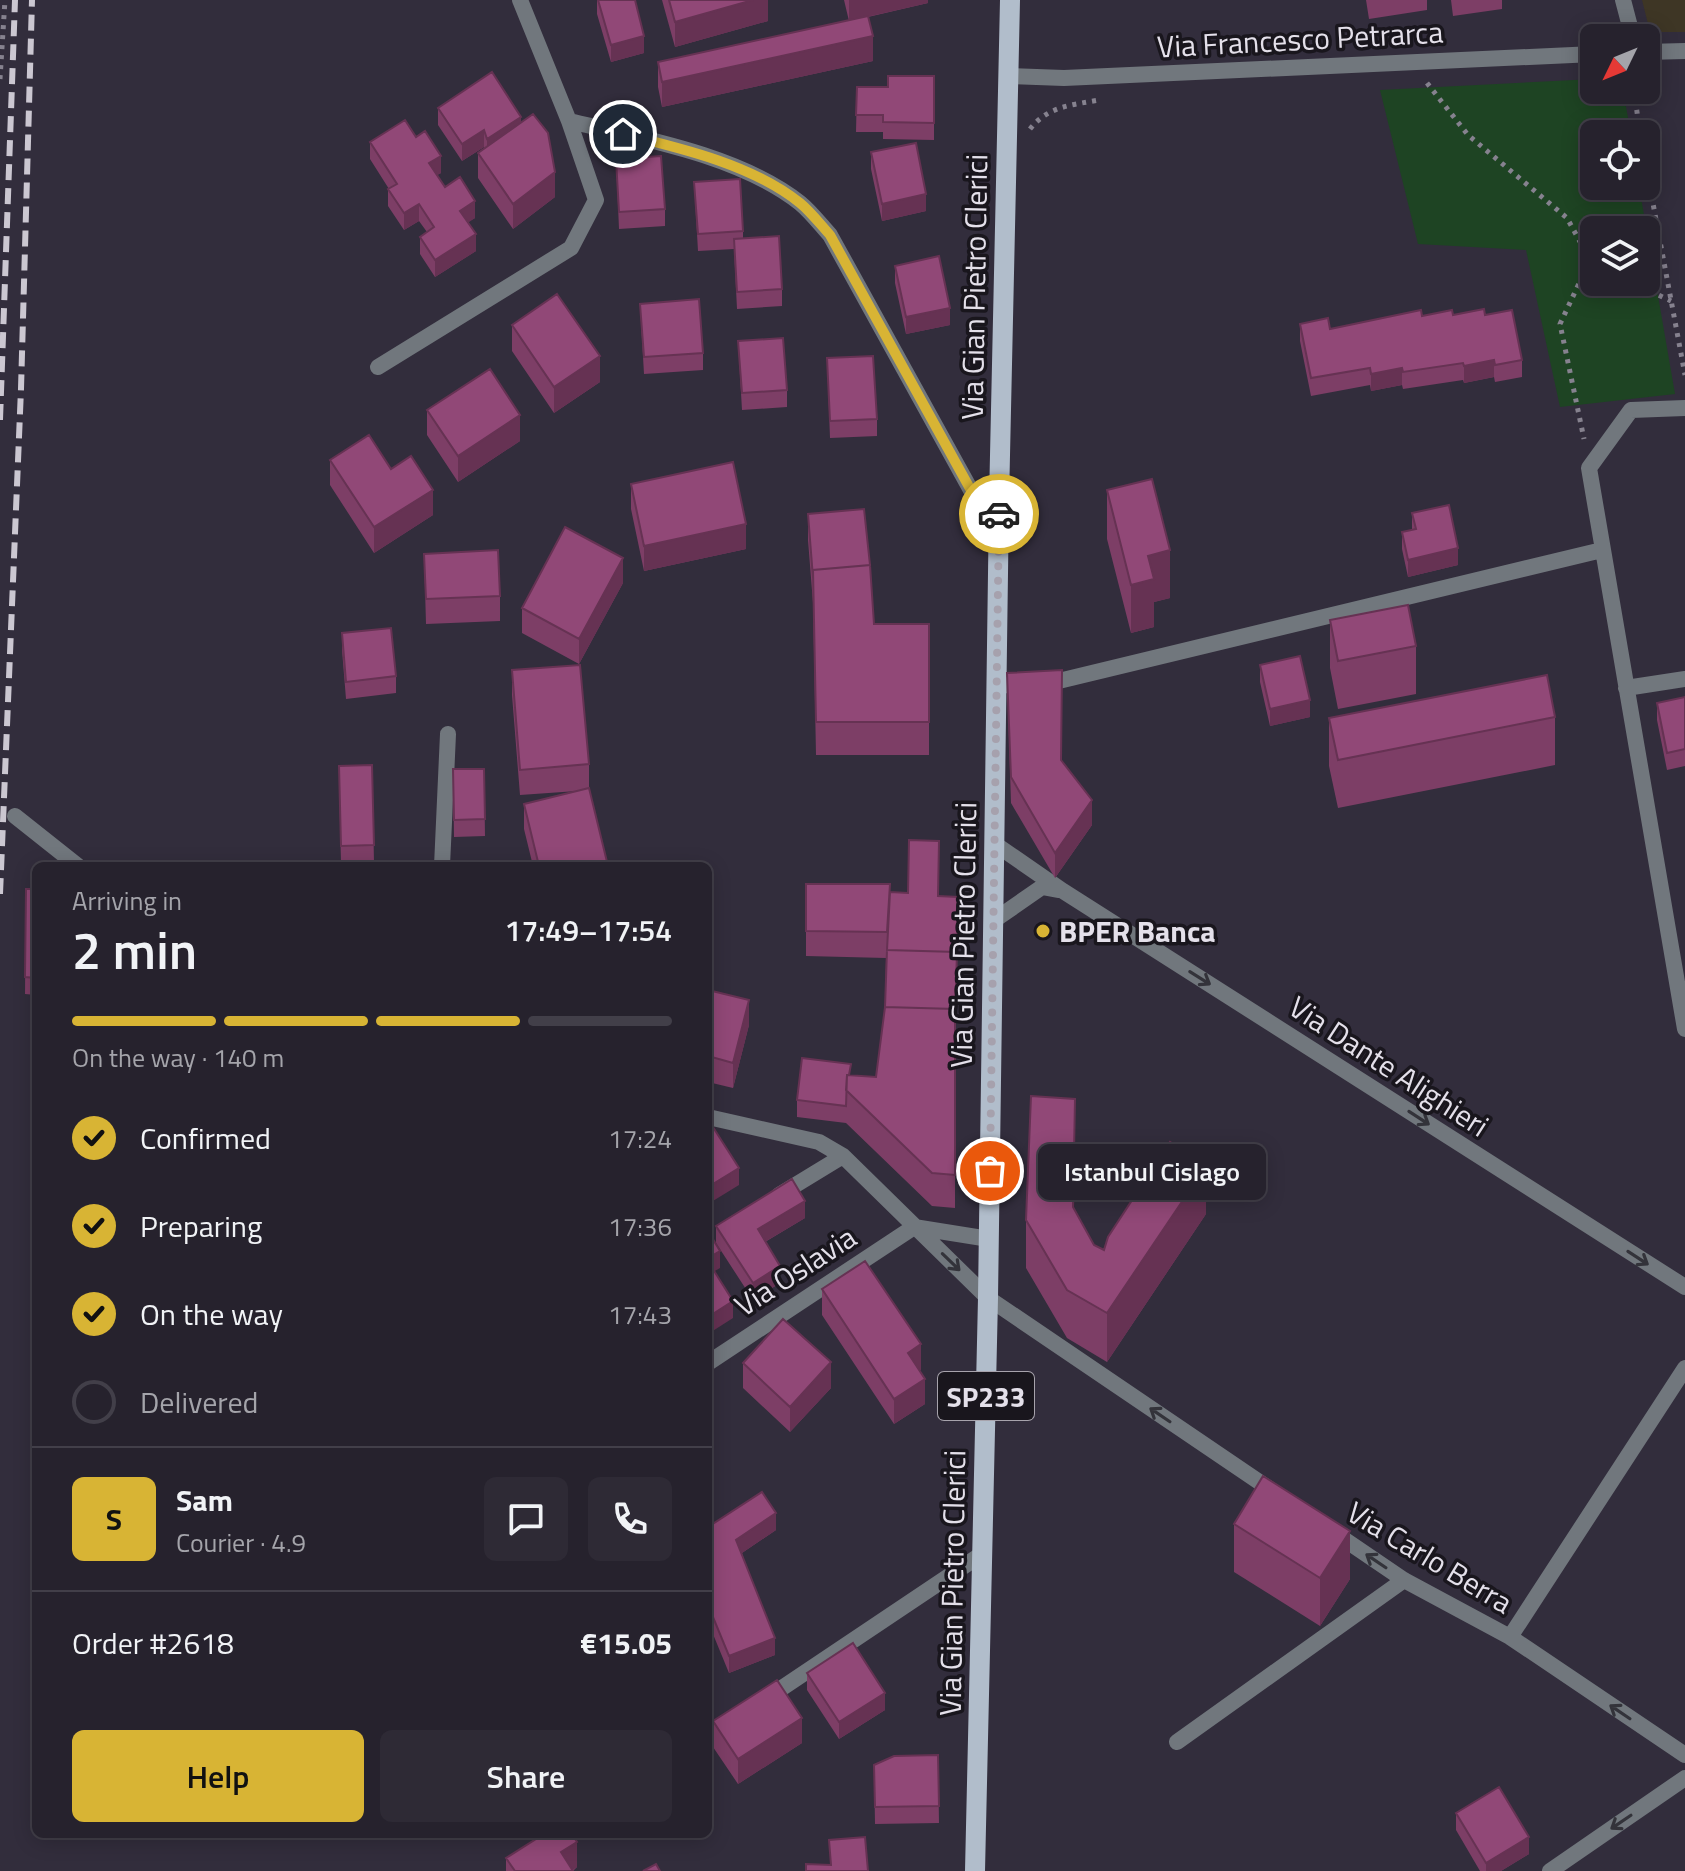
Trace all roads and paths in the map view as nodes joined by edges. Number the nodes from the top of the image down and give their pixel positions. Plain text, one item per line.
1 (5, 0) edge
2 (520, 0) edge
3 (1010, 0) edge
4 (1623, 0) edge
5 (1629, 24) edge
6 (1685, 51) edge
7 (1660, 52) edge
8 (1580, 55) edge
9 (1009, 76) junction
10 (0, 79) edge
11 (1443, 82) dead end
12 (1427, 83) junction
13 (1412, 84) dead end
14 (1101, 99) dead end
15 (569, 121) junction
16 (1029, 141) dead end
17 (1652, 200) edge
18 (1580, 241) edge
19 (1580, 285) edge
20 (1659, 296) edge
21 (1671, 302) junction
22 (378, 367) dead end
23 (1685, 375) edge
24 (1685, 408) edge
25 (1589, 468) junction
26 (999, 501) junction
27 (1602, 550) junction
28 (1685, 679) edge
29 (997, 685) junction
30 (1626, 688) junction
31 (448, 734) dead end
32 (15, 816) dead end
33 (995, 844) junction
34 (73, 862) edge
35 (442, 862) edge
36 (1063, 891) junction
37 (993, 921) junction
38 (1679, 948) edge
39 (1685, 1029) edge
40 (712, 1118) edge
41 (843, 1156) junction
42 (762, 1206) edge
43 (914, 1227) junction
44 (989, 1239) junction
45 (1685, 1287) edge
46 (988, 1298) junction
47 (712, 1360) edge
48 (1685, 1368) edge
49 (1287, 1501) edge
50 (1313, 1518) edge
51 (982, 1554) junction
52 (1404, 1580) junction
53 (1510, 1637) junction
54 (751, 1709) edge
55 (1177, 1742) dead end
56 (1685, 1755) edge
57 (1685, 1778) edge
58 (975, 1871) edge
59 (1550, 1871) edge

1 - 10 path
2 - 15 street
3 - 9 main road, Via Gian Pietro Clerici / SP233
4 - 5 street
6 - 7 street
8 - 9 street, Via Francesco Petrarca
9 - 26 main road, Via Gian Pietro Clerici / SP233
11 - 12 path
12 - 13 path
12 - 18 path
14 - 16 path
15 - 22 street
15 - 26 street
17 - 21 path
19 - 25 path
20 - 21 path
21 - 23 path
24 - 25 street
25 - 27 street
26 - 29 main road, Via Gian Pietro Clerici / SP233
27 - 29 street
27 - 30 street
28 - 30 street
29 - 33 main road, Via Gian Pietro Clerici / SP233
30 - 38 street
31 - 35 street
32 - 34 street
33 - 36 street, Via Dante Alighieri
33 - 37 main road, Via Gian Pietro Clerici / SP233
36 - 37 street
36 -> 45 street, Via Dante Alighieri
37 - 44 main road, Via Gian Pietro Clerici / SP233
38 - 39 street
40 - 41 street
41 - 42 street
41 - 43 street
43 - 44 street
43 -> 46 street
43 - 47 street, Via Oslavia
44 - 46 main road, Via Gian Pietro Clerici / SP233
49 -> 46 street
46 - 51 main road, Via Gian Pietro Clerici / SP233
48 - 53 street
52 -> 50 street, Via Carlo Berra
51 - 54 street
51 - 58 main road, Via Gian Pietro Clerici / SP233
52 - 53 street, Via Carlo Berra
52 - 55 street
56 -> 53 street, Via Carlo Berra
57 -> 59 street

